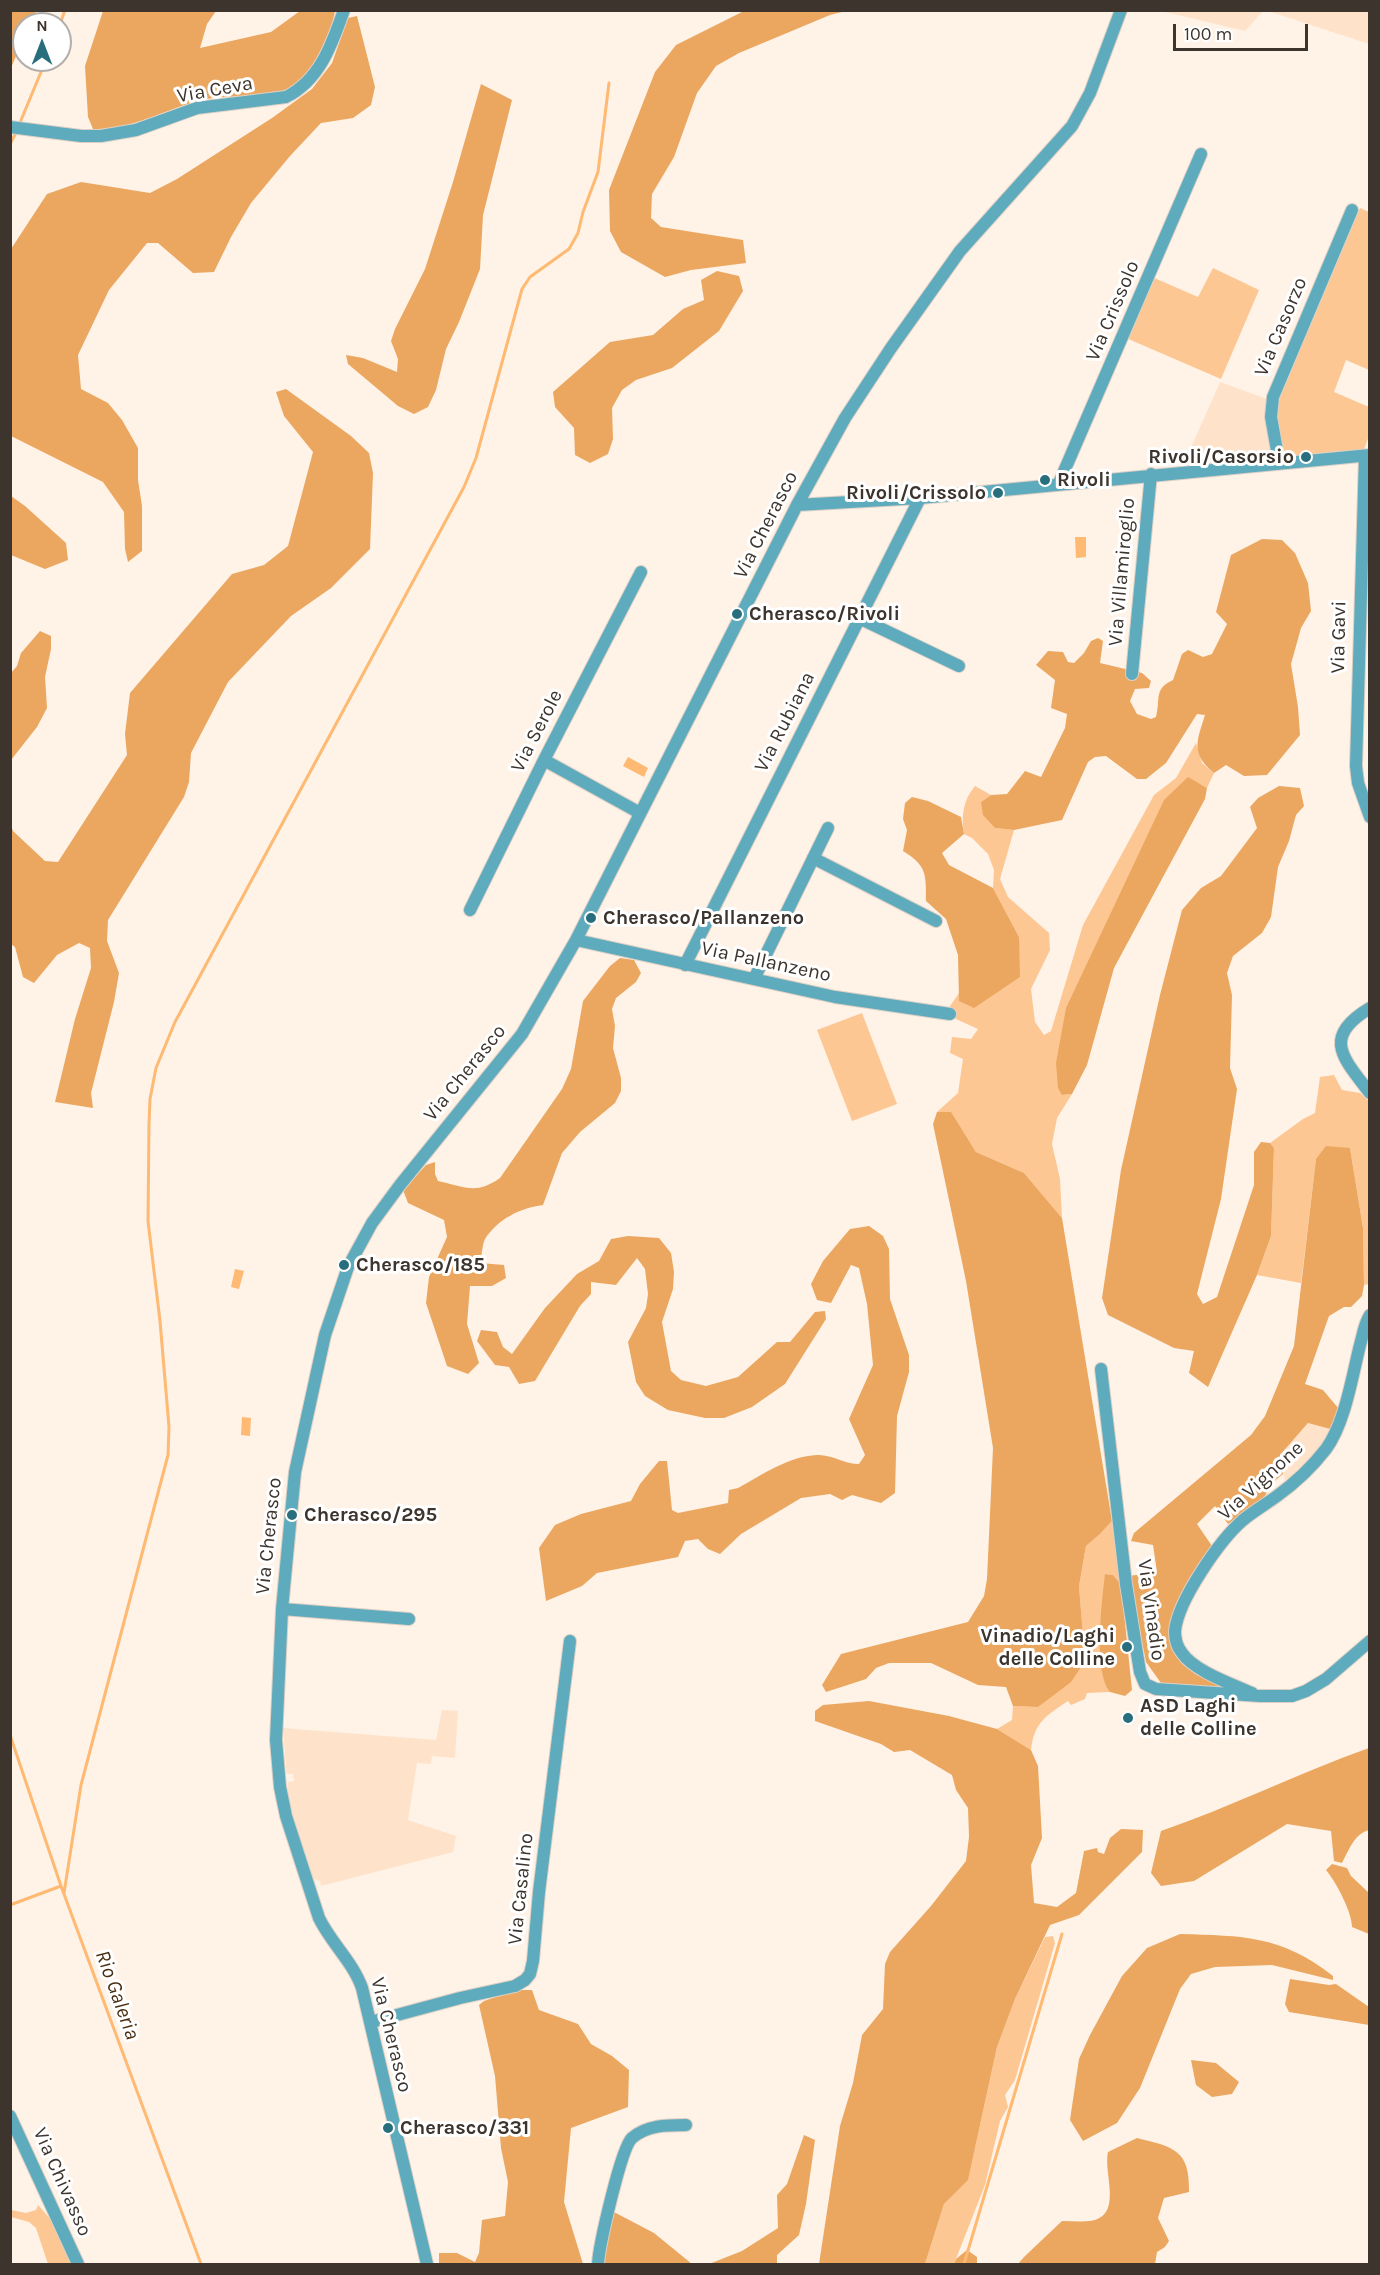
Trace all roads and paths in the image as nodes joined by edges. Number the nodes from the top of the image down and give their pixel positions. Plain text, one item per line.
1 (344, 10) edge
2 (1121, 10) edge
3 (10, 128) edge
4 (1201, 154) dead end
5 (1352, 210) dead end
6 (1367, 455) edge
7 (1279, 462) junction
8 (1151, 474) junction
9 (1059, 483) junction
10 (920, 498) junction
11 (797, 506) junction
12 (641, 572) dead end
13 (859, 618) junction
14 (959, 666) dead end
15 (1132, 674) dead end
16 (544, 760) junction
17 (640, 813) junction
18 (1370, 817) edge
19 (828, 828) dead end
20 (813, 858) junction
21 (471, 910) dead end
22 (936, 921) dead end
23 (576, 940) junction
24 (685, 964) junction
25 (754, 979) junction
26 (1370, 1008) edge
27 (950, 1014) dead end
28 (1370, 1093) edge
29 (1370, 1315) edge
30 (1101, 1369) dead end
31 (282, 1609) junction
32 (409, 1619) dead end
33 (570, 1641) dead end
34 (1370, 1641) edge
35 (1260, 1696) junction
36 (371, 2022) junction
37 (10, 2116) edge
38 (686, 2125) dead end
39 (78, 2265) edge
40 (427, 2265) edge
41 (598, 2265) edge

1 - 3 street, Via Ceva
2 - 11 street, Via Cherasco
4 - 9 street, Via Crissolo
5 - 7 street, Via Casorzo
6 - 7 street
6 - 18 street, Via Gavi
7 - 8 street
8 - 9 street
8 - 15 street, Via Villamiroglio
9 - 10 street
10 - 11 street
10 - 13 street, Via Rubiana
11 - 17 street, Via Cherasco
12 - 16 street, Via Serole
13 - 14 street
13 - 24 street, Via Rubiana
16 - 17 street
16 - 21 street, Via Serole
17 - 23 street, Via Cherasco
19 - 20 street
20 - 22 street
20 - 25 street
23 - 24 street, Via Pallanzeno
23 - 31 street, Via Cherasco
24 - 25 street, Via Pallanzeno
25 - 27 street, Via Pallanzeno
26 - 28 street
29 - 35 street, Via Vignone
30 - 35 street, Via Vinadio
31 - 32 street
31 - 36 street, Via Cherasco
33 - 36 street, Via Casalino
34 - 35 street, Via Vinadio
36 - 40 street, Via Cherasco
37 - 39 street, Via Chivasso
38 - 41 street

